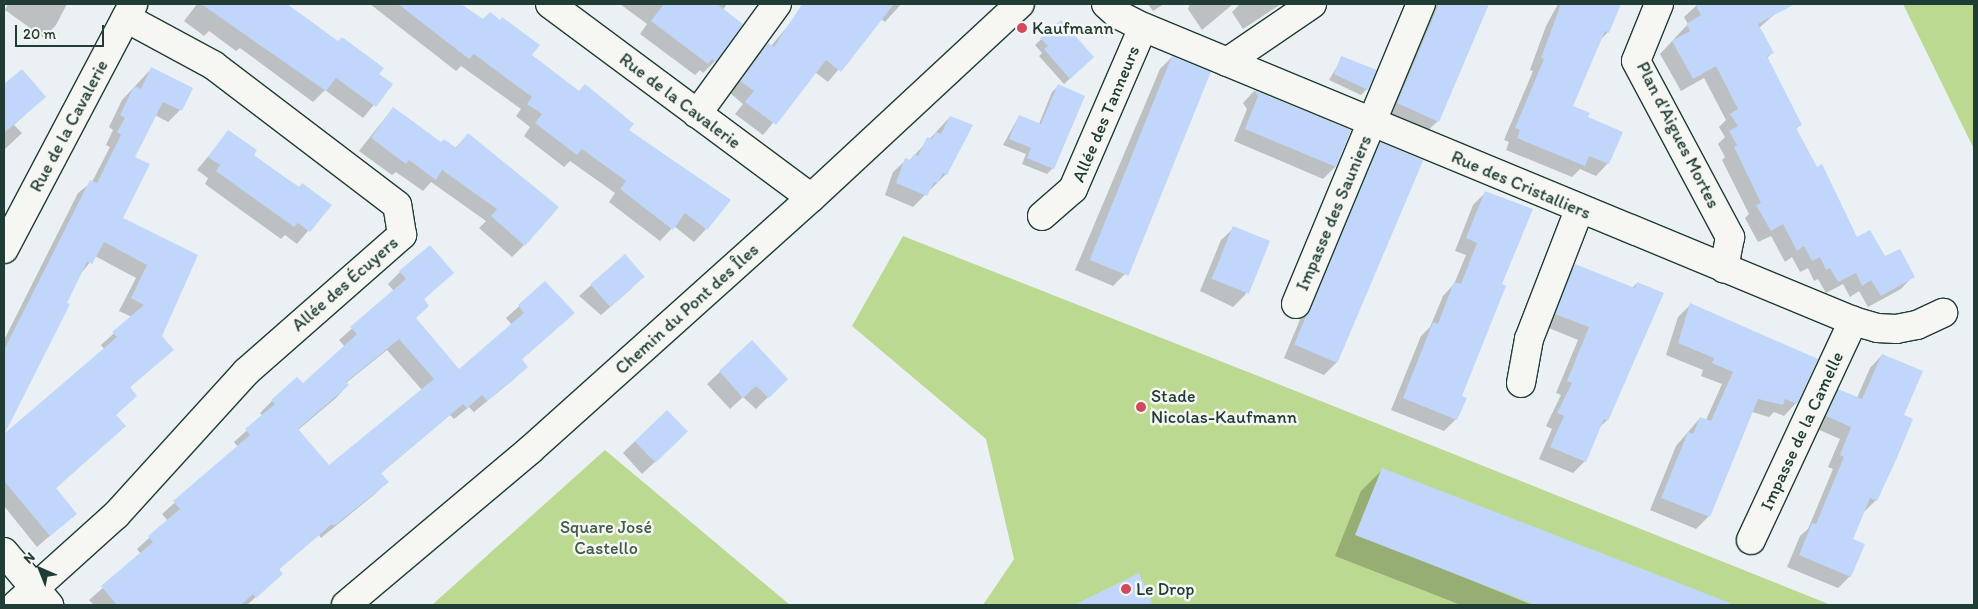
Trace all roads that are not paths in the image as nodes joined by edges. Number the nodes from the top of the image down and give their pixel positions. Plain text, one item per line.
1 (550, 4) edge
2 (777, 4) edge
3 (1020, 4) edge
4 (1106, 4) edge
5 (1312, 4) edge
6 (1421, 4) edge
7 (1659, 4) edge
8 (130, 11) edge
9 (1143, 27) junction
10 (1227, 62) junction
11 (697, 114) junction
12 (1372, 122) junction
13 (811, 198) junction
14 (1579, 210) junction
15 (1042, 216) dead end
16 (4, 249) edge
17 (1724, 268) junction
18 (1296, 304) dead end
19 (1944, 313) dead end
20 (1852, 321) junction
21 (1521, 383) dead end
22 (1751, 540) dead end
23 (4, 552) edge
24 (33, 600) edge
25 (346, 605) edge

1 - 11 street, Rue de la Cavalerie
2 - 11 street
3 - 13 street, Chemin du Pont des Îles
4 - 9 street, Rue des Cristalliers
5 - 10 street
6 - 12 street, Impasse des Sauniers
7 - 17 street, Plan d'Aigues Mortes
8 - 16 street, Rue de la Cavalerie
8 - 24 street, Allée des Écuyers
9 - 10 street, Rue des Cristalliers
9 - 15 street, Allée des Tanneurs
10 - 12 street, Rue des Cristalliers
11 - 13 street, Rue de la Cavalerie
12 - 14 street, Rue des Cristalliers
12 - 18 street, Impasse des Sauniers
13 - 25 street, Chemin du Pont des Îles
14 - 17 street, Rue des Cristalliers
14 - 21 street
17 - 20 street, Rue des Cristalliers
19 - 20 street, Rue des Cristalliers
20 - 22 street, Impasse de la Camelle
23 - 24 street

